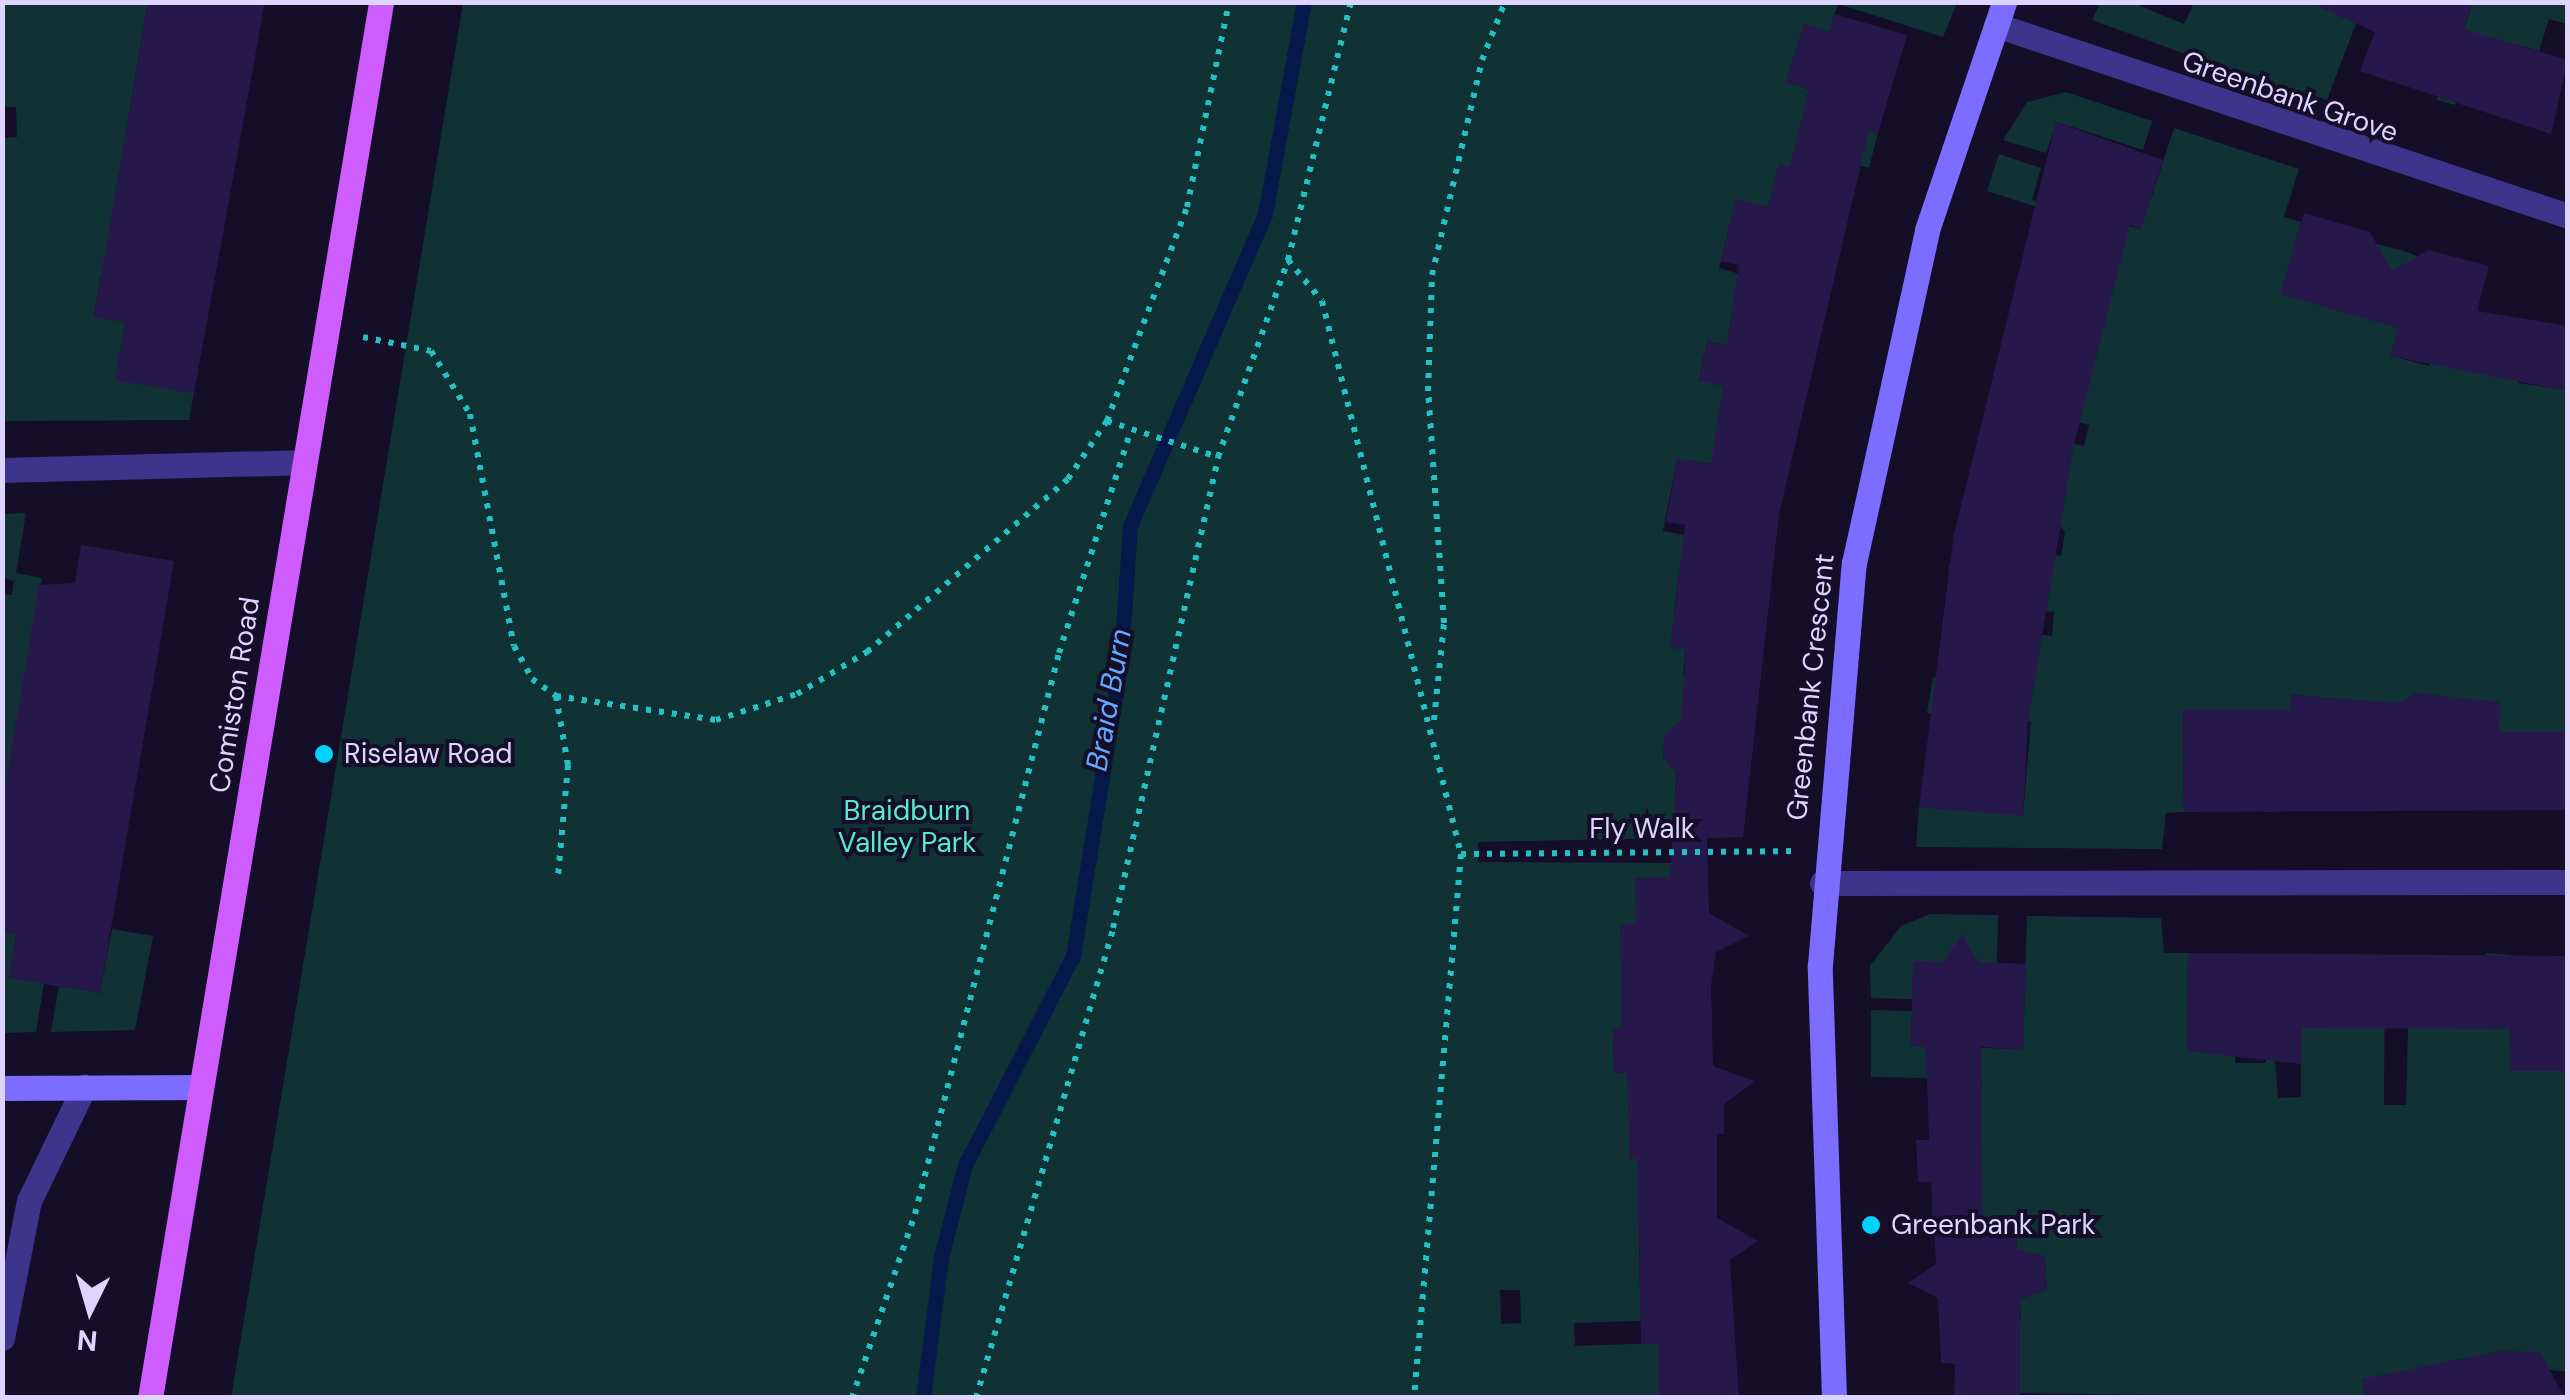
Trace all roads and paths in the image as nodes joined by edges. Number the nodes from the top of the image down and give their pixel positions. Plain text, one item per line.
1 (382, 2) edge
2 (1229, 2) edge
3 (1351, 2) edge
4 (1505, 2) edge
5 (2000, 14) edge
6 (2568, 216) edge
7 (1288, 260) junction
8 (325, 329) junction
9 (1107, 421) junction
10 (1131, 430) junction
11 (1218, 456) junction
12 (302, 462) junction
13 (2, 470) edge
14 (556, 696) junction
15 (1433, 724) junction
16 (1824, 851) junction
17 (1462, 854) junction
18 (558, 876) dead end
19 (2568, 882) edge
20 (1822, 883) junction
21 (84, 1087) junction
22 (2, 1088) edge
23 (201, 1088) junction
24 (2, 1338) edge
25 (150, 1398) edge
26 (852, 1398) edge
27 (976, 1398) edge
28 (1414, 1398) edge
29 (1834, 1398) edge

1 - 8 main road, Comiston Road
2 - 9 path
3 - 7 path
4 - 15 path
5 - 6 street, Greenbank Grove
5 - 16 street, Greenbank Crescent
7 - 11 path
7 - 15 path
8 - 12 main road, Comiston Road
8 - 14 path
9 - 10 path
9 - 14 path
10 - 11 path
10 - 26 path
11 - 27 path
12 - 13 street
12 - 23 main road, Comiston Road
14 - 18 path
15 - 17 path
16 - 17 path, Fly Walk
16 - 20 street, Greenbank Crescent
17 - 28 path
19 - 20 street
20 - 29 street, Greenbank Crescent
21 - 22 street
21 - 23 street
21 - 24 street
23 - 25 main road, Comiston Road

